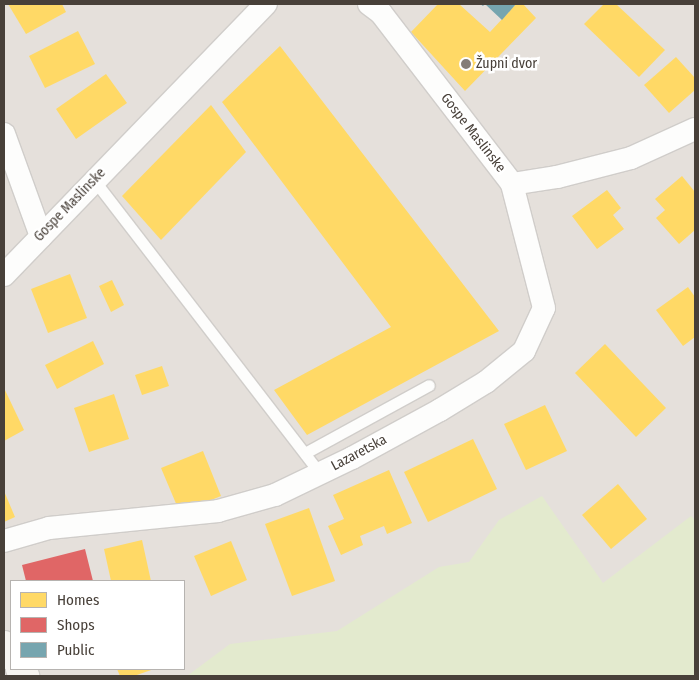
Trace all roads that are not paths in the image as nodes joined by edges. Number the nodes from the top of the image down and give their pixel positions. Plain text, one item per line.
1 (262, 4) edge
2 (370, 4) edge
3 (695, 129) edge
4 (4, 134) edge
5 (94, 180) junction
6 (512, 184) junction
7 (41, 236) junction
8 (4, 275) edge
9 (429, 385) dead end
10 (305, 453) junction
11 (320, 473) junction
12 (4, 541) edge

1 - 5 street, Gospe Maslinske
2 - 6 street, Gospe Maslinske
3 - 6 street, Gospe Maslinske
4 - 7 street
5 - 7 street, Gospe Maslinske
5 - 10 lane
6 - 11 street, Lazaretska
7 - 8 street, Gospe Maslinske
9 - 10 lane
10 - 11 lane
11 - 12 street, Lazaretska

